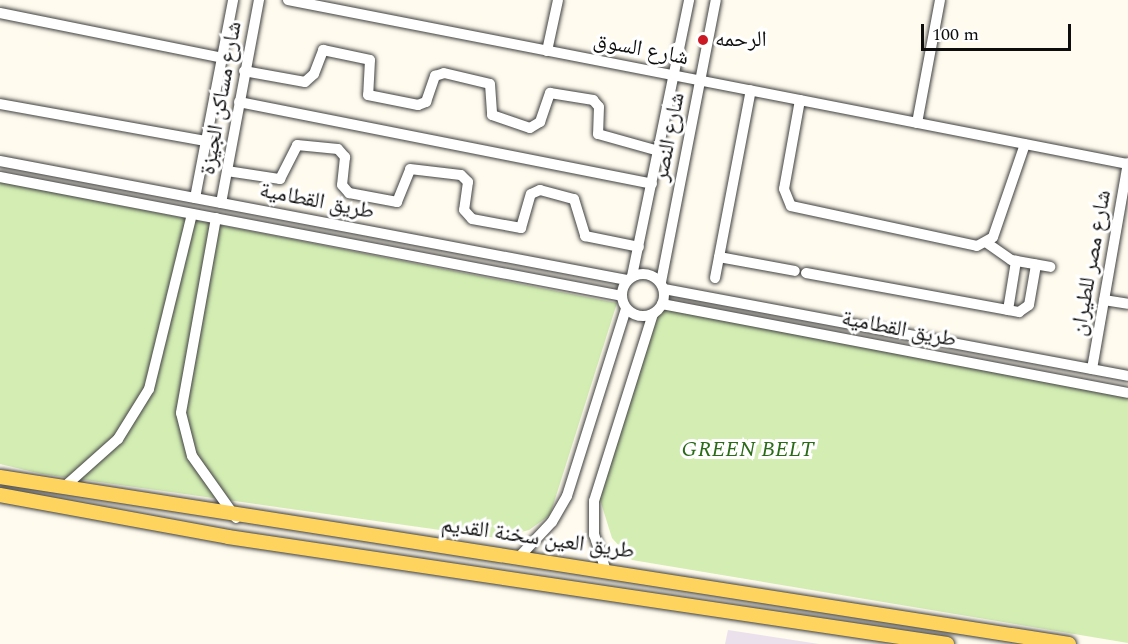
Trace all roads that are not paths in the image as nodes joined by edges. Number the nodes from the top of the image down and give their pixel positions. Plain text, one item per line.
1 (233, 0) edge
2 (259, 0) edge
3 (288, 0) edge
4 (558, 0) edge
5 (689, 0) edge
6 (716, 0) edge
7 (940, 0) edge
8 (0, 13) edge
9 (547, 51) junction
10 (223, 58) junction
11 (244, 70) junction
12 (674, 75) junction
13 (700, 81) junction
14 (751, 90) junction
15 (800, 100) junction
16 (239, 102) junction
17 (0, 104) edge
18 (916, 123) junction
19 (205, 141) junction
20 (1024, 144) junction
21 (658, 151) junction
22 (0, 160) edge
23 (1128, 164) edge
24 (227, 171) junction
25 (0, 177) edge
26 (652, 184) junction
27 (195, 198) junction
28 (221, 203) junction
29 (192, 214) junction
30 (216, 218) junction
31 (987, 243) junction
32 (639, 247) junction
33 (719, 257) junction
34 (1016, 261) junction
35 (1036, 265) junction
36 (1050, 267) dead end
37 (629, 278) junction
38 (715, 278) dead end
39 (662, 285) junction
40 (621, 296) junction
41 (1104, 300) junction
42 (662, 304) junction
43 (1128, 304) edge
44 (626, 309) junction
45 (1008, 310) junction
46 (653, 314) junction
47 (1092, 369) junction
48 (1128, 376) edge
49 (1128, 393) edge
50 (0, 477) edge
51 (63, 488) junction
52 (0, 495) edge
53 (236, 518) junction
54 (521, 555) junction
55 (605, 568) junction
56 (947, 644) edge
57 (1069, 644) edge

1 - 10 street, شارع مساكن الجيزة
2 - 11 street, شارع مساكن الجيزة
3 - 9 street, شارع السوق
4 - 9 street
5 - 12 street, شارع النصر
6 - 13 street, شارع النصر
7 - 18 street
8 - 10 street
9 - 12 street, شارع السوق
10 - 19 street, شارع مساكن الجيزة
11 - 16 street, شارع مساكن الجيزة
11 - 21 street
12 - 13 street, شارع السوق
12 - 21 street, شارع النصر
13 - 14 street, شارع السوق
13 - 39 street, شارع النصر
14 - 15 street, شارع السوق
14 - 33 street
15 - 18 street, شارع السوق
15 - 31 street
16 - 24 street, شارع مساكن الجيزة
16 - 26 street
17 - 19 street
18 - 20 street, شارع السوق
19 - 27 street, شارع مساكن الجيزة
20 - 23 street, شارع السوق
20 - 31 street
21 - 26 street, شارع النصر
22 - 27 street, طريق القطامية
23 - 41 street, شارع مصر للطيران
24 - 28 street, شارع مساكن الجيزة
24 - 32 street
25 - 29 street, طريق القطامية
26 - 32 street, شارع النصر
27 - 28 street, طريق القطامية
28 - 37 street, طريق القطامية
29 - 30 street, طريق القطامية
29 - 51 street
30 - 40 street, طريق القطامية
30 - 53 street
31 - 34 street
32 - 37 street, شارع النصر
33 - 38 street
33 - 45 street
34 - 35 street
34 - 45 street
35 - 36 street
35 - 45 street
37 - 39 street
37 - 40 street
39 - 42 street
39 - 47 street, طريق القطامية
40 - 44 street
41 - 43 street
41 - 47 street, شارع مصر للطيران
42 - 46 street
42 - 49 street, طريق القطامية
44 - 46 street
44 - 54 street
46 - 55 street
47 - 48 street, طريق القطامية
50 - 51 main road, طريق العين سخنة القديم
51 - 53 main road, طريق العين سخنة القديم
52 - 56 main road, طريق العين سخنة القديم
53 - 54 main road, طريق العين سخنة القديم
54 - 55 main road, طريق العين سخنة القديم
55 - 57 main road, طريق العين سخنة القديم

